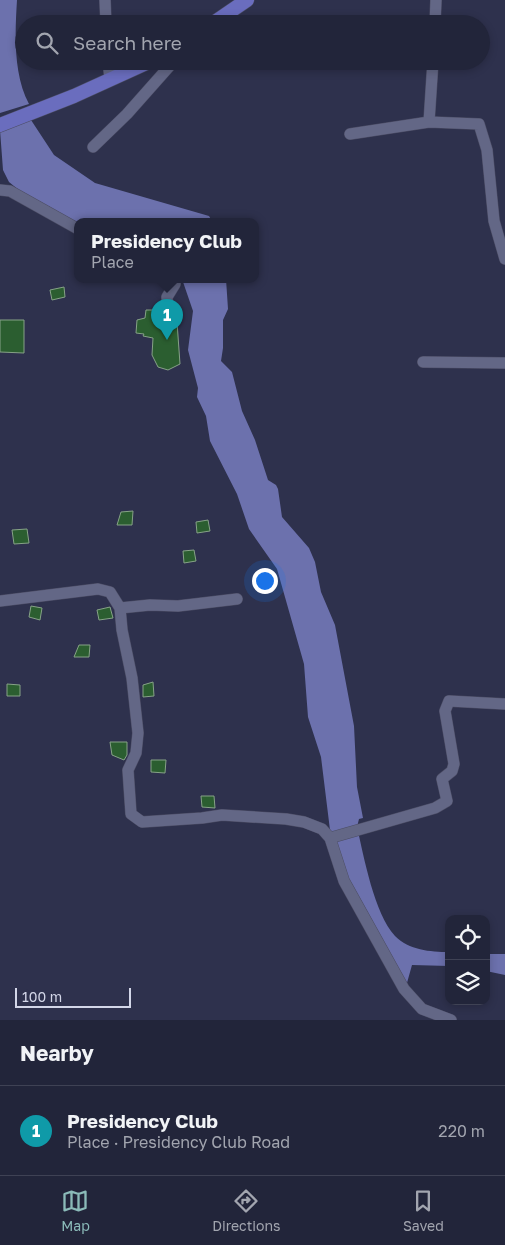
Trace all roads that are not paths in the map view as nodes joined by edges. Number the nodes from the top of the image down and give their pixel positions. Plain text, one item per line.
1 (105, 0) edge
2 (247, 0) edge
3 (436, 0) edge
4 (106, 15) edge
5 (225, 15) edge
6 (435, 15) edge
7 (109, 70) edge
8 (130, 70) edge
9 (166, 70) edge
10 (432, 70) edge
11 (110, 79) junction
12 (429, 122) junction
13 (1, 124) edge
14 (350, 134) dead end
15 (93, 147) dead end
16 (3, 190) edge
17 (74, 227) edge
18 (505, 259) edge
19 (175, 283) edge
20 (168, 311) dead end
21 (423, 362) dead end
22 (505, 363) edge
23 (237, 599) dead end
24 (0, 600) edge
25 (120, 608) junction
26 (505, 704) edge
27 (330, 838) junction
28 (451, 1020) edge

1 - 4 street
2 - 5 main road
3 - 6 street
7 - 11 street
8 - 11 main road
9 - 15 street
10 - 12 street
11 - 13 main road
12 - 14 street
12 - 18 street
16 - 17 street
19 - 20 street
21 - 22 street
23 - 25 street
24 - 25 street
25 - 27 street
26 - 27 street
27 - 28 street

